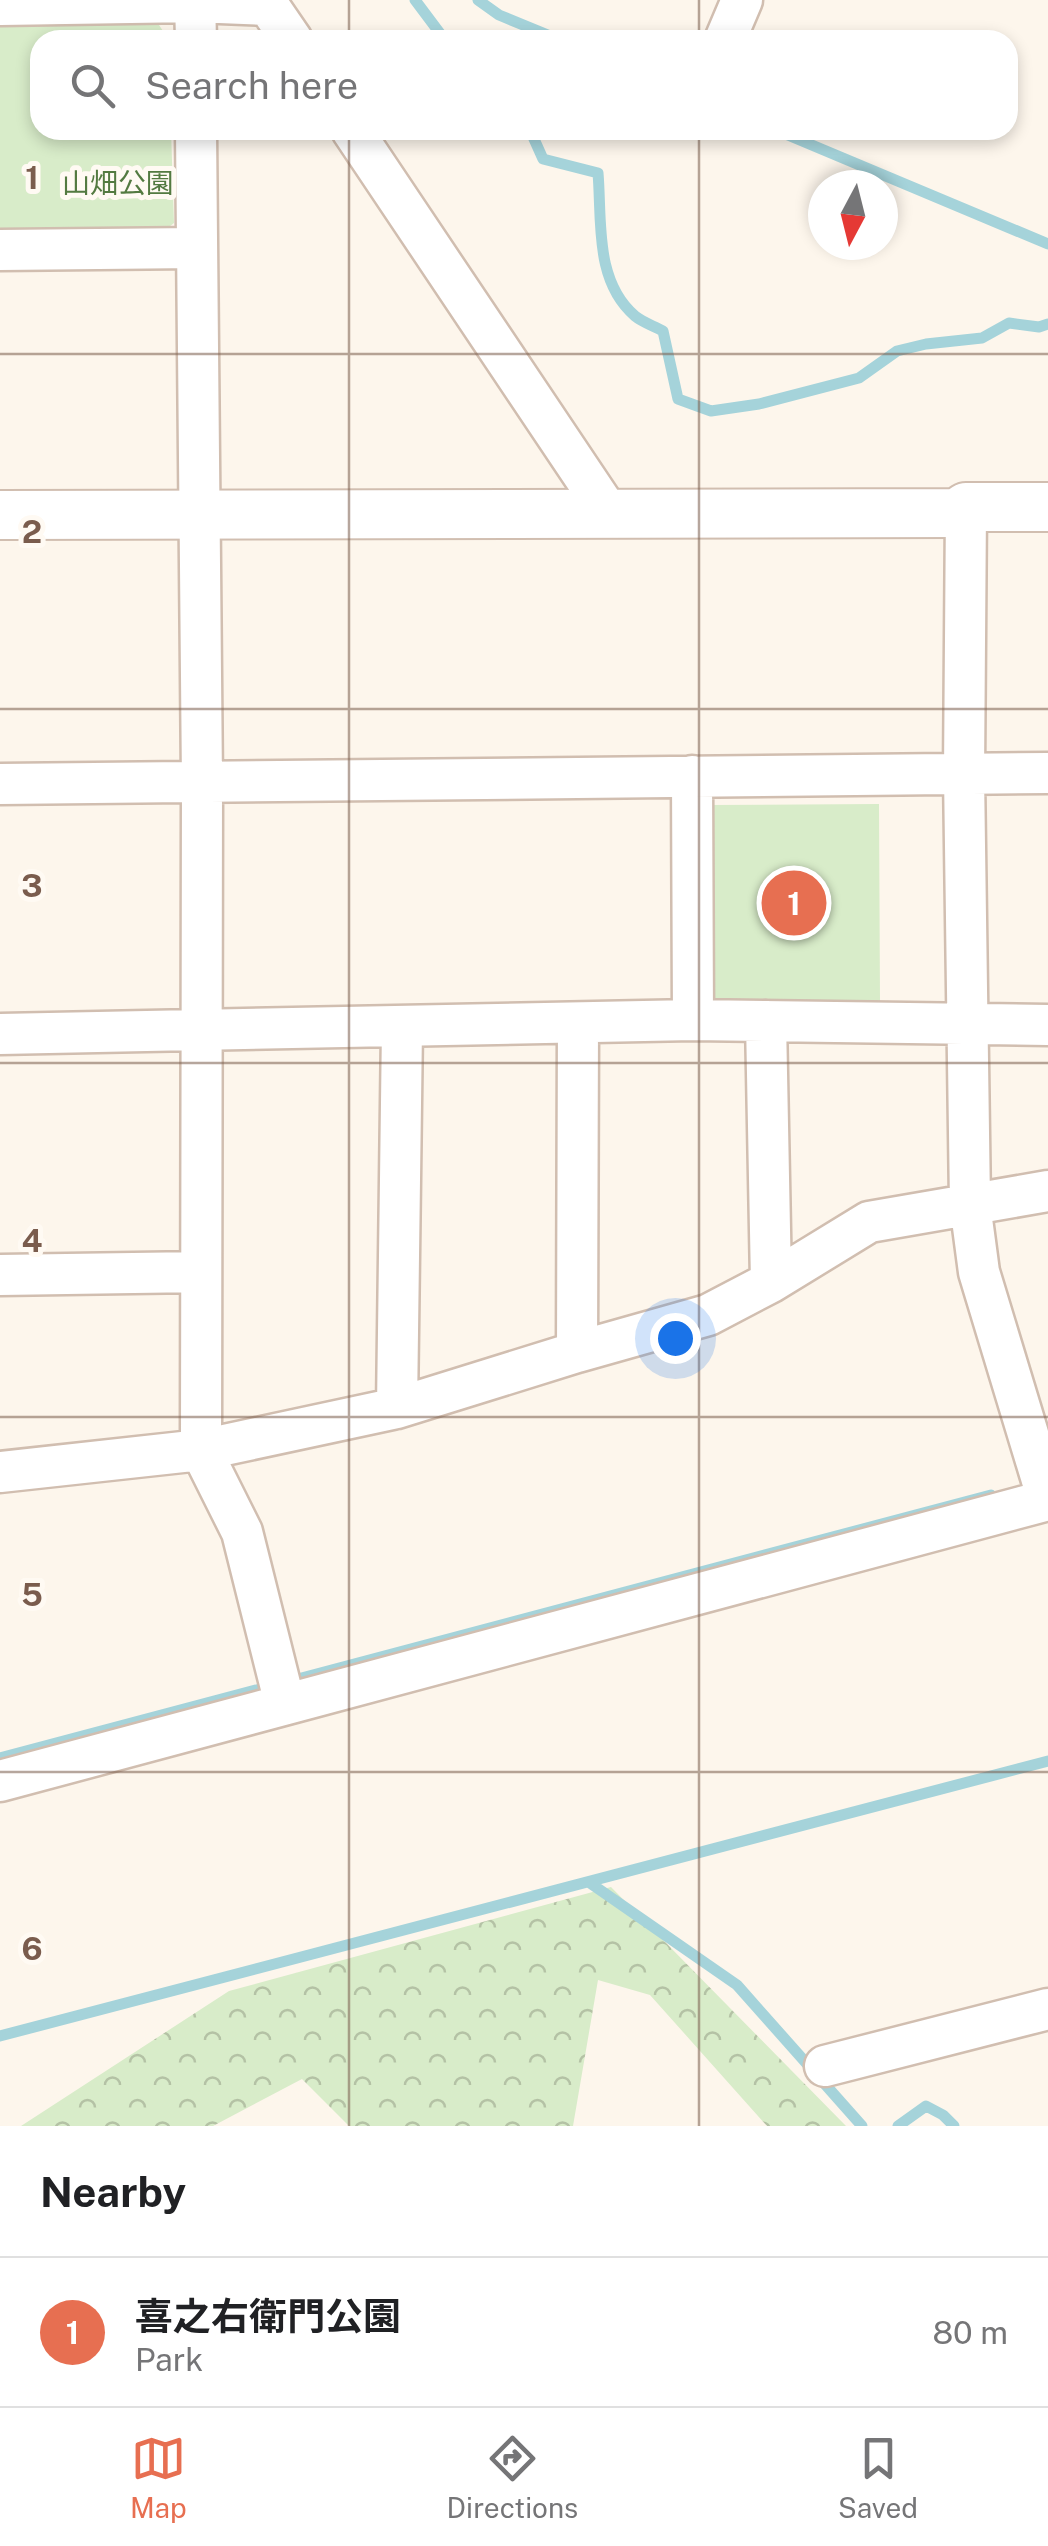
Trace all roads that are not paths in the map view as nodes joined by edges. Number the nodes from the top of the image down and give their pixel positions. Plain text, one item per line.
1 (742, 0) edge
2 (0, 5) edge
3 (196, 14) edge
4 (285, 30) edge
5 (729, 30) edge
6 (196, 140) edge
7 (359, 140) edge
8 (196, 248) junction
9 (0, 250) edge
10 (966, 507) junction
11 (1048, 507) edge
12 (608, 512) junction
13 (200, 513) junction
14 (0, 515) edge
15 (964, 774) junction
16 (1048, 774) edge
17 (692, 776) junction
18 (202, 783) junction
19 (0, 784) edge
20 (693, 1020) junction
21 (766, 1022) junction
22 (578, 1023) junction
23 (968, 1025) junction
24 (1048, 1025) edge
25 (402, 1027) junction
26 (202, 1031) junction
27 (0, 1034) edge
28 (1048, 1191) edge
29 (970, 1204) junction
30 (200, 1272) junction
31 (0, 1274) edge
32 (771, 1282) junction
33 (576, 1352) junction
34 (397, 1408) junction
35 (201, 1450) junction
36 (0, 1472) edge
37 (1048, 1500) edge
38 (285, 1704) junction
39 (0, 1781) edge
40 (1048, 2009) edge
41 (825, 2066) dead end

1 - 5 street
2 - 3 street
3 - 4 street
6 - 8 street
7 - 12 street
8 - 9 street
8 - 13 street
10 - 11 street
10 - 12 street
10 - 15 street
12 - 13 street
13 - 14 street
13 - 18 street
15 - 16 street
15 - 17 street
15 - 23 street
17 - 18 street
17 - 20 street
18 - 19 street
18 - 26 street
20 - 21 street
20 - 22 street
21 - 23 street
21 - 32 street
22 - 25 street
22 - 33 street
23 - 24 street
23 - 29 street
25 - 26 street
25 - 34 street
26 - 27 street
26 - 30 street
28 - 29 street
29 - 32 street
29 - 37 street
30 - 31 street
30 - 35 street
32 - 33 street
33 - 34 street
34 - 35 street
35 - 36 street
35 - 38 street
37 - 38 street
38 - 39 street
40 - 41 street

